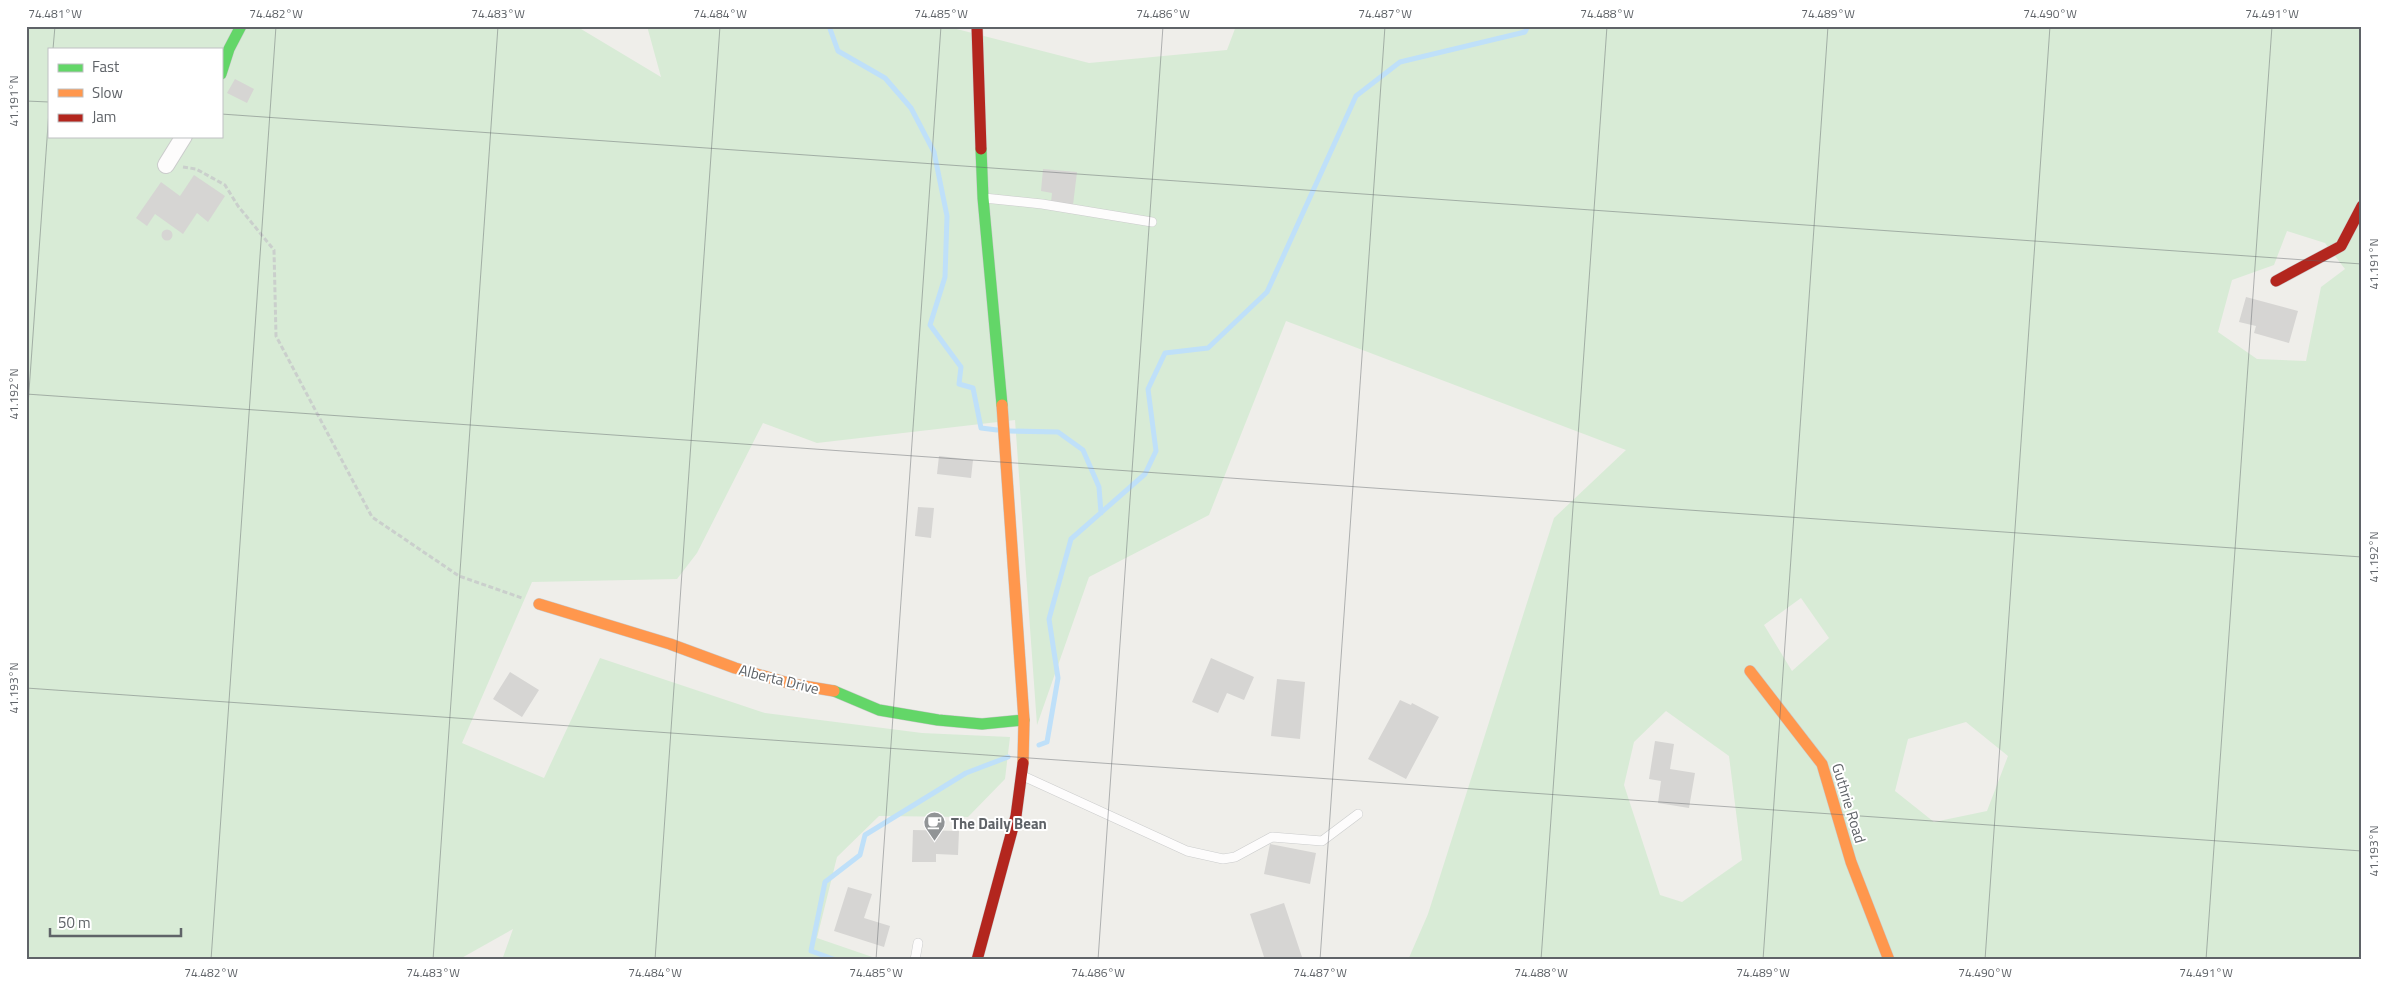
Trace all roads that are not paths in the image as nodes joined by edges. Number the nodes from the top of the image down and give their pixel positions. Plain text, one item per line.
1 (241, 26) edge
2 (977, 27) edge
3 (222, 71) edge
4 (183, 138) edge
5 (166, 165) road end
6 (983, 198) junction
7 (2362, 206) edge
8 (1152, 222) dead end
9 (2276, 281) dead end
10 (539, 604) road end
11 (1750, 671) dead end
12 (1024, 720) junction
13 (1023, 776) junction
14 (1358, 814) dead end
15 (1003, 864) junction
16 (969, 942) dead end
17 (918, 943) dead end
18 (915, 960) edge
19 (977, 960) edge
20 (1889, 960) edge

1 - 3 main road
2 - 6 main road
4 - 5 street
6 - 8 lane
6 - 12 main road
7 - 9 main road
10 - 12 main road, Alberta Drive
11 - 20 main road, Guthrie Road
12 - 13 main road
13 - 14 lane
13 - 15 main road
15 - 16 main road
15 - 19 main road
17 - 18 lane

